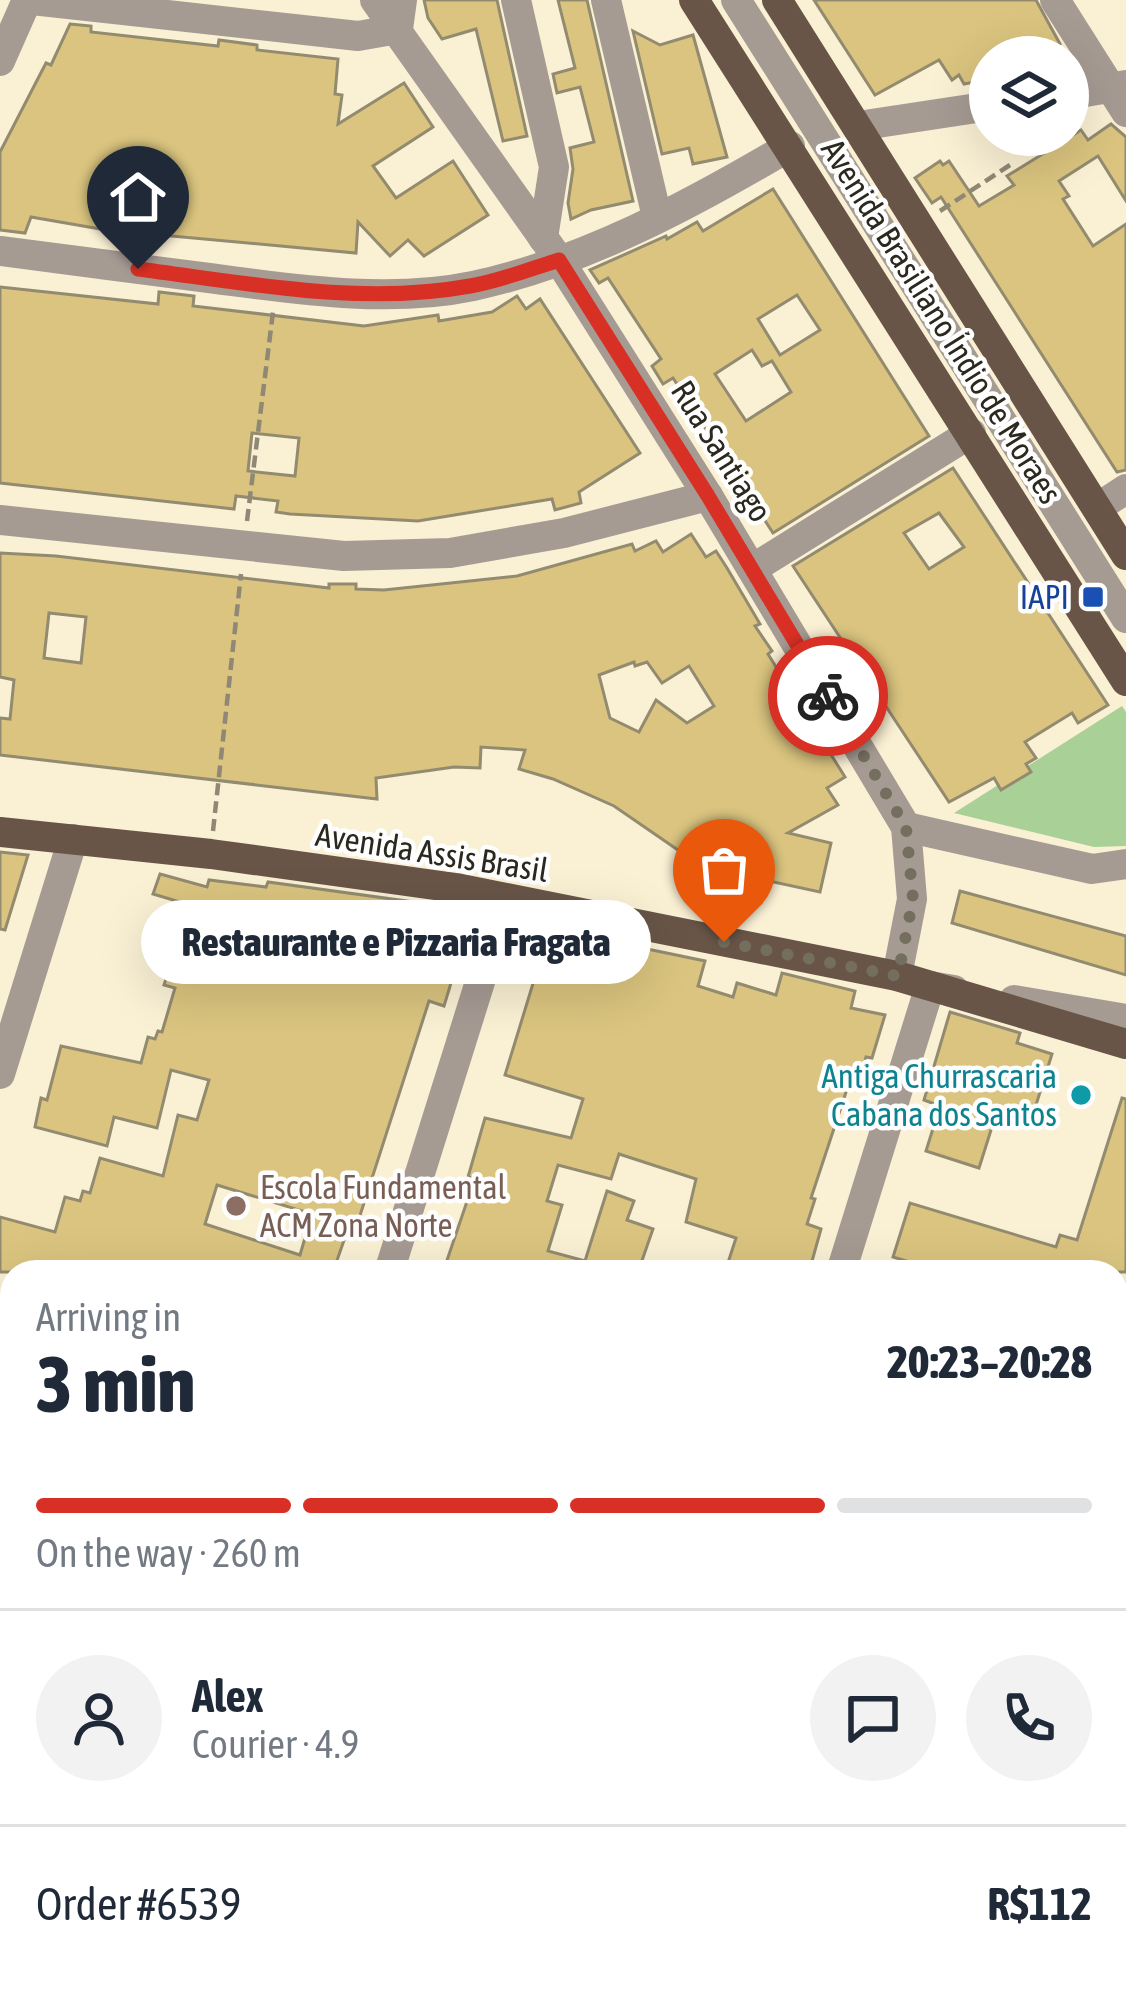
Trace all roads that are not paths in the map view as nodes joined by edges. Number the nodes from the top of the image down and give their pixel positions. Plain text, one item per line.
1 (29, 0) edge
2 (375, 0) edge
3 (516, 0) edge
4 (606, 0) edge
5 (694, 0) edge
6 (724, 0) edge
7 (777, 0) edge
8 (1055, 0) edge
9 (745, 10) edge
10 (400, 14) edge
11 (0, 61) edge
12 (1089, 95) edge
13 (1121, 95) edge
14 (969, 109) edge
15 (858, 126) junction
16 (790, 146) junction
17 (657, 217) junction
18 (551, 249) junction
19 (0, 251) edge
20 (971, 433) junction
21 (1126, 489) edge
22 (708, 496) junction
23 (1097, 508) junction
24 (0, 520) edge
25 (1126, 555) edge
26 (752, 569) junction
27 (1126, 618) edge
28 (1126, 681) edge
29 (906, 827) junction
30 (0, 832) edge
31 (74, 839) junction
32 (1126, 864) edge
33 (506, 899) junction
34 (898, 976) junction
35 (930, 986) junction
36 (1126, 1019) edge
37 (1126, 1044) edge
38 (0, 1074) edge
39 (393, 1260) edge
40 (846, 1260) edge

1 - 10 street
1 - 11 street
2 - 10 street, Rua Santiago
3 - 18 street
4 - 17 street
5 - 16 main road, Avenida Brasiliano Índio de Moraes
6 - 9 street
7 - 15 main road, Avenida Brasiliano Índio de Moraes
8 - 13 street
9 - 27 street
10 - 18 street, Rua Santiago
12 - 13 street
14 - 15 street
15 - 23 main road, Avenida Brasiliano Índio de Moraes
16 - 17 street
16 - 20 main road, Avenida Brasiliano Índio de Moraes
17 - 18 street
18 - 19 street
18 - 22 street, Rua Santiago
20 - 26 street
20 - 28 main road, Avenida Brasiliano Índio de Moraes
21 - 23 street
22 - 24 street
22 - 26 street, Rua Santiago
23 - 25 main road, Avenida Brasiliano Índio de Moraes
26 - 29 street, Rua Santiago
29 - 32 street
29 - 34 street, Rua Santiago
30 - 31 main road, Avenida Assis Brasil
31 - 33 main road, Avenida Assis Brasil
31 - 38 street
33 - 34 main road, Avenida Assis Brasil
33 - 39 street
34 - 35 main road, Avenida Assis Brasil
35 - 36 street
35 - 37 main road, Avenida Assis Brasil
35 - 40 street

